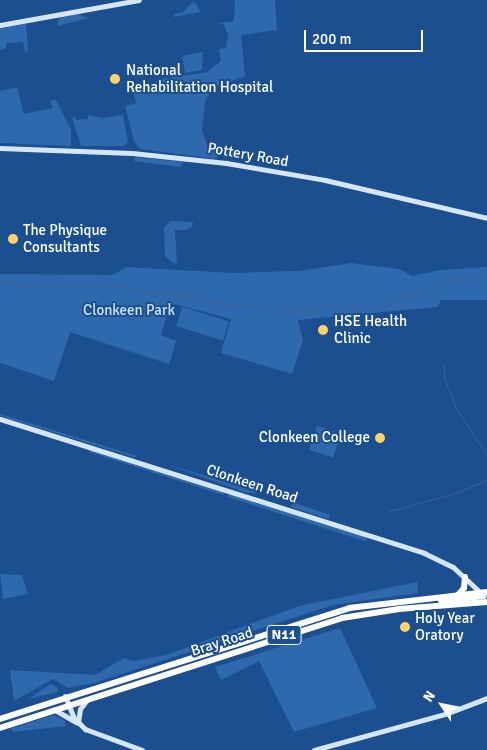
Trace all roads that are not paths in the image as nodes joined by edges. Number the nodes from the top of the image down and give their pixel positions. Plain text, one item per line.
1 (139, 0) edge
2 (0, 25) edge
3 (0, 148) edge
4 (487, 218) edge
5 (0, 419) edge
6 (465, 577) junction
7 (458, 595) junction
8 (485, 597) edge
9 (433, 598) junction
10 (65, 696) junction
11 (88, 698) junction
12 (487, 698) edge
13 (68, 705) junction
14 (51, 709) junction
15 (0, 719) edge
16 (78, 724) junction
17 (0, 728) edge
18 (142, 750) edge
19 (314, 750) edge

1 - 2 main road
3 - 4 main road, Pottery Road
5 - 6 main road, Clonkeen Road
6 - 7 highway
6 - 8 main road, Clonkeen Road
7 - 8 highway, Bray Road / N11
7 - 9 highway, Bray Road / N11
8 - 9 highway, N11
8 - 11 highway, Bray Road / N11
9 - 10 highway, Bray Road / N11
10 - 13 main road
10 - 15 highway, Bray Road / N11
11 - 13 highway, Bray Road / N11
11 - 16 main road
12 - 19 main road
13 - 14 highway, Bray Road / N11
13 - 16 main road
14 - 16 main road
14 - 17 highway, Bray Road / N11
16 - 18 main road

